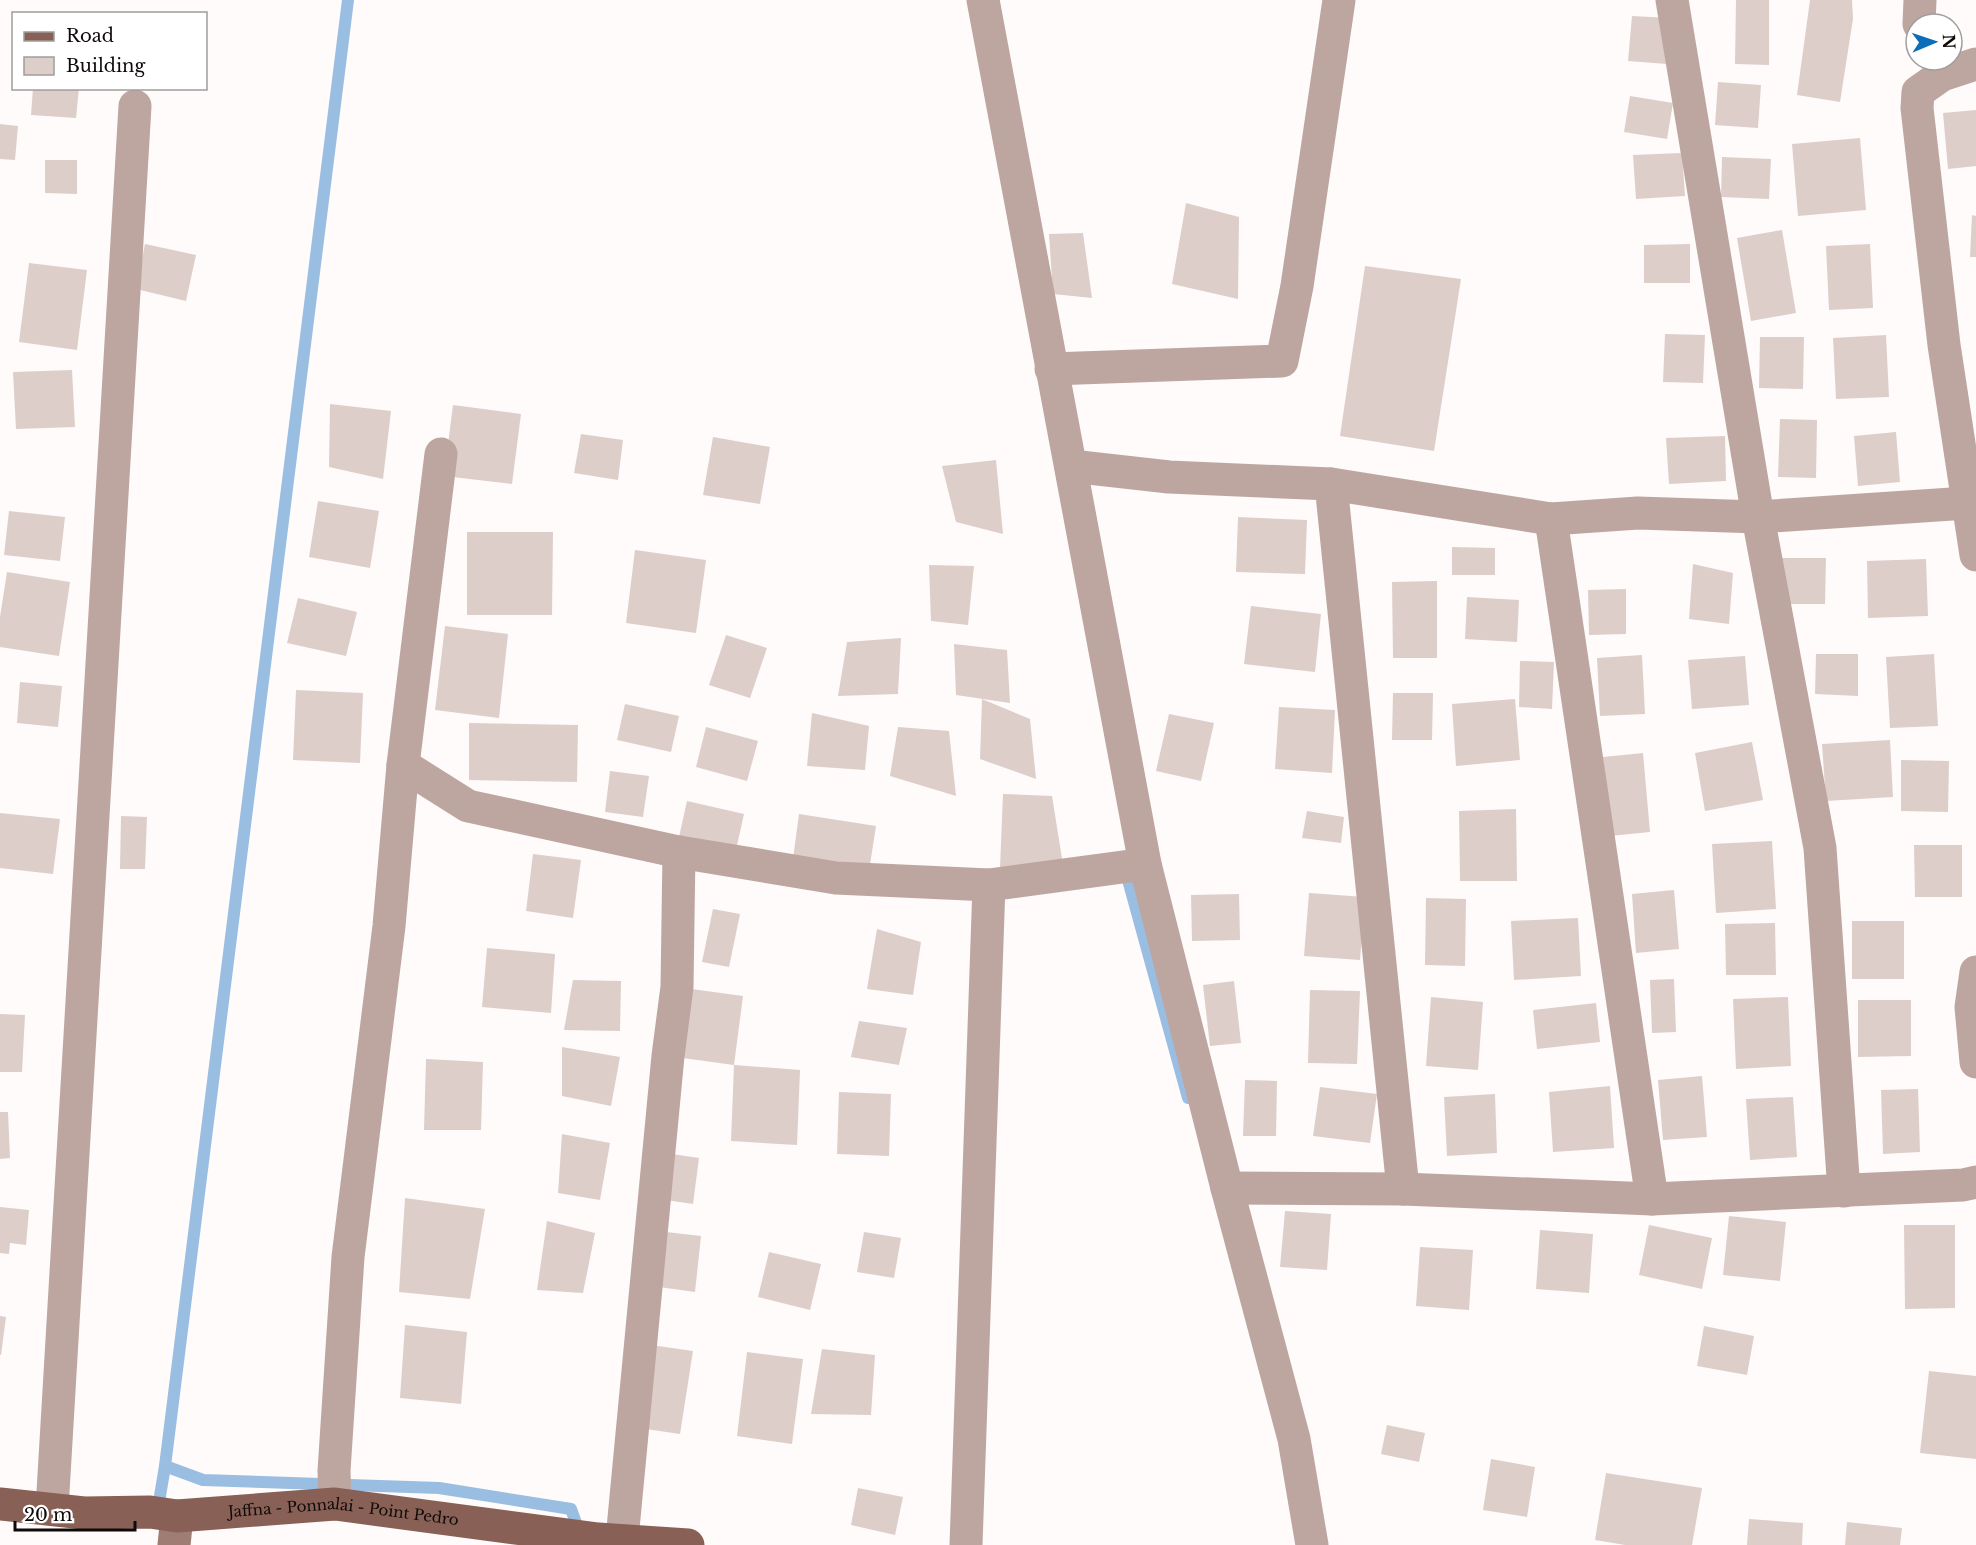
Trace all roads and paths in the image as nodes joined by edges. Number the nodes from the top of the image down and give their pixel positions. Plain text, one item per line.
1 (983, 0) edge
2 (1339, 0) edge
3 (1672, 0) edge
4 (1976, 64) edge
5 (1919, 72) edge
6 (1918, 92) junction
7 (135, 106) dead end
8 (1051, 369) junction
9 (441, 454) dead end
10 (1071, 466) junction
11 (1331, 484) junction
12 (1967, 503) junction
13 (1758, 516) junction
14 (1551, 519) junction
15 (1976, 555) edge
16 (403, 765) junction
17 (679, 852) junction
18 (1145, 864) junction
19 (989, 885) junction
20 (1976, 972) edge
21 (1976, 1062) edge
22 (1976, 1182) edge
23 (1227, 1188) junction
24 (1403, 1189) junction
25 (1844, 1191) junction
26 (1652, 1199) junction
27 (0, 1504) edge
28 (335, 1504) junction
29 (52, 1509) junction
30 (175, 1530) edge
31 (554, 1538) edge
32 (610, 1539) junction
33 (688, 1545) edge
34 (966, 1545) edge
35 (1312, 1545) edge

1 - 8 street
2 - 8 street
3 - 13 street
4 - 6 street
5 - 6 street
6 - 12 street
7 - 29 street
8 - 10 street
9 - 16 street
10 - 11 street
10 - 18 street
11 - 14 street
11 - 24 street
12 - 13 street
12 - 15 street
13 - 14 street
13 - 25 street
14 - 26 street
16 - 17 street
16 - 28 street
17 - 19 street
17 - 32 street
18 - 19 street
18 - 23 street
19 - 34 street
20 - 21 street
22 - 25 street
23 - 24 street
23 - 35 street
24 - 26 street
25 - 26 street
27 - 29 main road, Jaffna - Ponnalai - Point Pedro
28 - 30 main road, Jaffna - Ponnalai - Point Pedro
28 - 31 main road, Jaffna - Ponnalai - Point Pedro
29 - 30 main road, Jaffna - Ponnalai - Point Pedro
31 - 32 main road, Jaffna - Ponnalai - Point Pedro
32 - 33 main road, Jaffna - Ponnalai - Point Pedro

